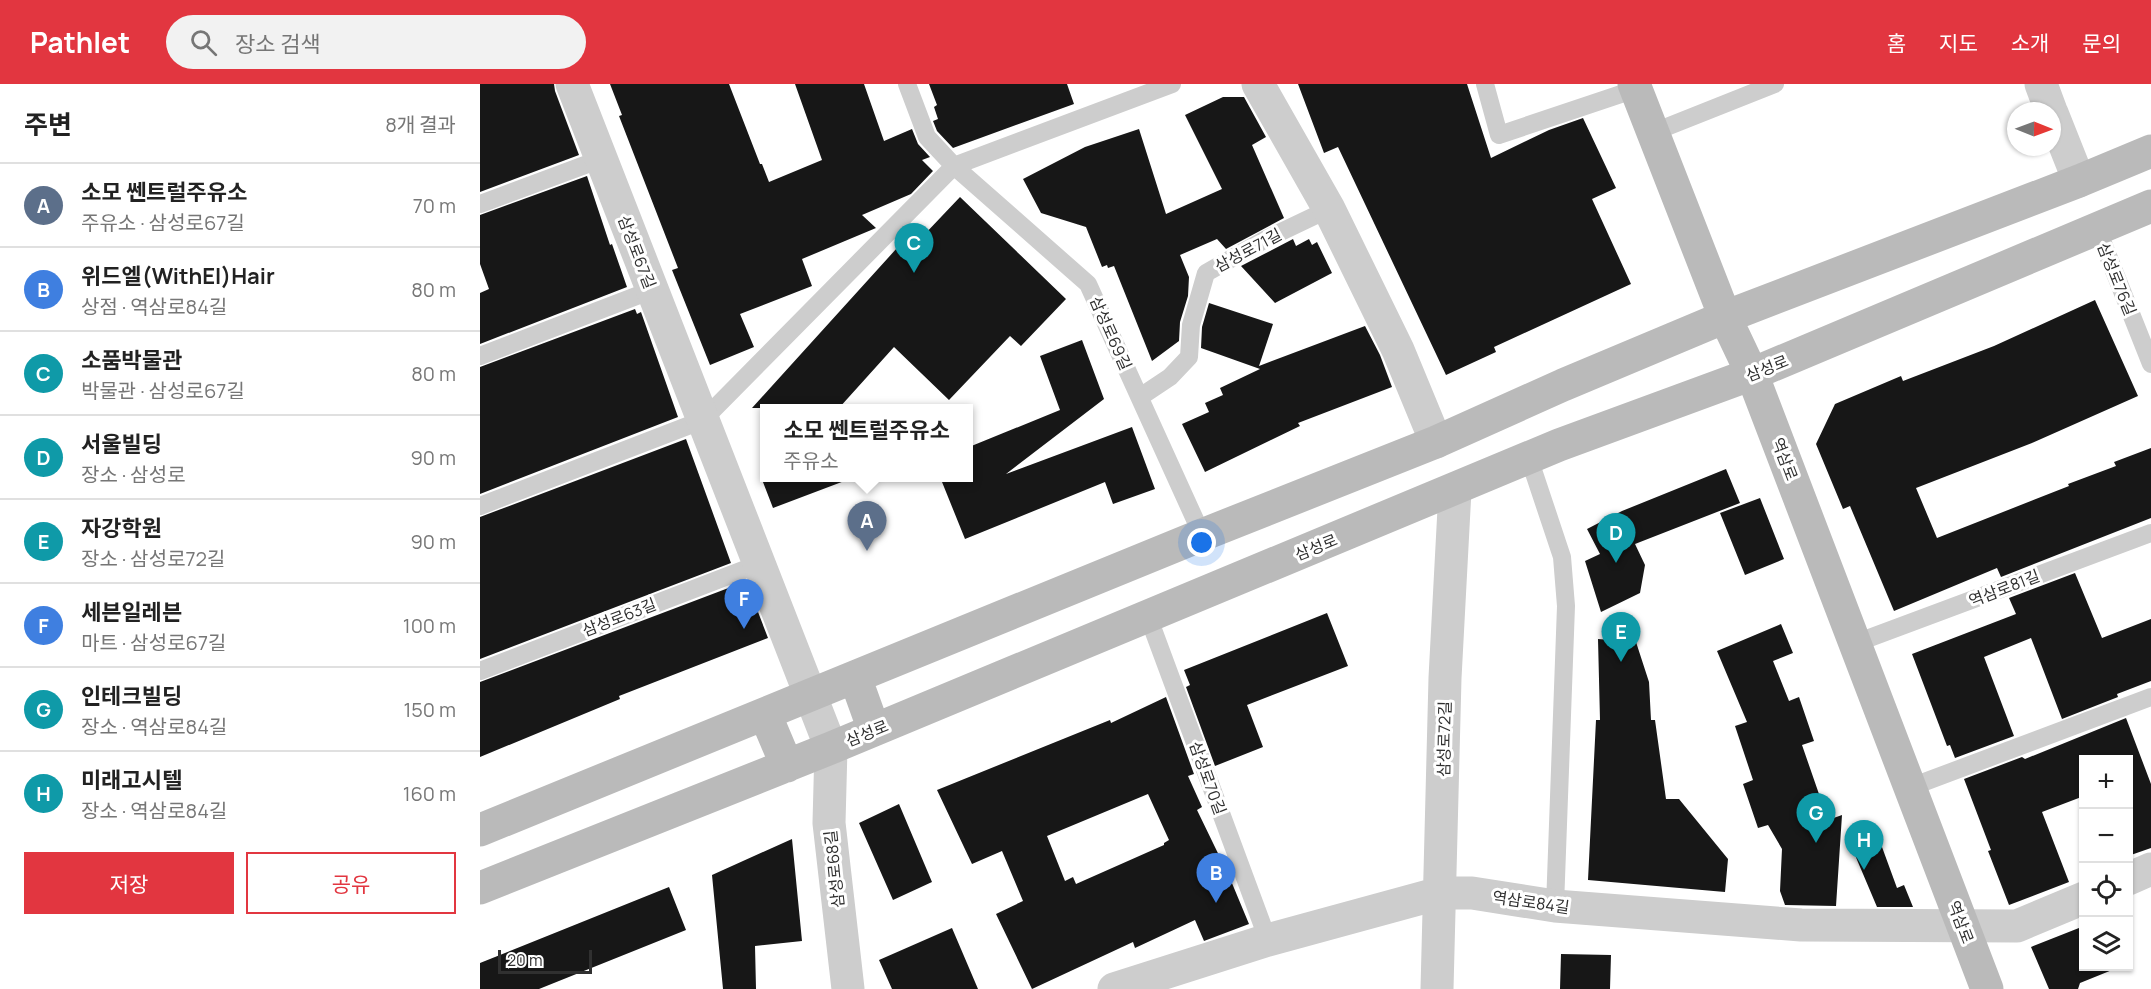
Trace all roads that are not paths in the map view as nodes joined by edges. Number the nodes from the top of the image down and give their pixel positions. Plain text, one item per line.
1 (572, 84) edge
2 (907, 84) edge
3 (1172, 84) edge
4 (1258, 84) edge
5 (1485, 84) edge
6 (1775, 84) edge
7 (2041, 84) edge
8 (1635, 87) edge
9 (2048, 102) edge
10 (1654, 132) junction
11 (2061, 135) edge
12 (2151, 151) edge
13 (601, 159) junction
14 (954, 166) junction
15 (2079, 181) junction
16 (480, 204) edge
17 (2151, 206) edge
18 (1329, 209) junction
19 (2097, 228) junction
20 (652, 290) junction
21 (1725, 317) junction
22 (480, 356) edge
23 (2151, 364) edge
24 (1752, 374) junction
25 (1140, 397) junction
26 (703, 420) junction
27 (1436, 442) junction
28 (1529, 458) junction
29 (1455, 490) junction
30 (480, 506) edge
31 (2151, 533) edge
32 (1202, 535) junction
33 (759, 564) junction
34 (1148, 616) junction
35 (1856, 644) junction
36 (480, 671) edge
37 (855, 677) junction
38 (810, 695) junction
39 (2151, 697) edge
40 (765, 714) junction
41 (874, 730) junction
42 (831, 748) junction
43 (787, 766) junction
44 (1911, 787) junction
45 (480, 830) edge
46 (2151, 869) edge
47 (2133, 877) edge
48 (480, 888) edge
49 (1440, 893) junction
50 (2079, 900) edge
51 (1555, 906) junction
52 (1962, 926) junction
53 (1268, 940) junction
54 (848, 989) edge
55 (1114, 989) edge
56 (1437, 989) edge
57 (1987, 989) edge

1 - 13 street, 삼성로67길
2 - 14 lane, 삼성로69길
3 - 14 lane
4 - 18 street
5 - 8 lane
6 - 10 lane
7 - 9 street
8 - 10 main road, 역삼로
10 - 21 main road, 역삼로
11 - 15 street
12 - 15 main road
13 - 16 lane
13 - 20 street, 삼성로67길
14 - 25 lane, 삼성로69길
14 - 26 lane
15 - 21 main road
17 - 19 main road, 삼성로
18 - 25 lane, 삼성로71길
18 - 27 street
19 - 23 lane, 삼성로76길
19 - 24 main road, 삼성로
20 - 22 lane
20 - 26 street, 삼성로67길
21 - 24 main road, 역삼로
21 - 27 main road
24 - 28 main road, 삼성로
24 - 35 main road, 역삼로
25 - 32 lane, 삼성로69길
26 - 30 lane
26 - 33 street, 삼성로67길
27 - 32 main road
28 - 29 main road, 삼성로
28 - 51 lane
29 - 34 main road, 삼성로
29 - 49 street, 삼성로72길
31 - 35 lane, 역삼로81길
32 - 37 main road
33 - 36 lane, 삼성로63길
33 - 38 street, 삼성로67길
34 - 41 main road, 삼성로
34 - 53 lane, 삼성로70길
35 - 44 main road, 역삼로
37 - 38 main road
37 - 41 main road
38 - 40 main road
38 - 42 street, 삼성로67길
39 - 44 lane
40 - 43 main road
40 - 45 main road
41 - 42 main road, 삼성로
42 - 43 main road, 삼성로
42 - 54 street, 삼성로68길
43 - 48 main road, 삼성로
44 - 52 main road, 역삼로
46 - 47 street
49 - 51 street, 역삼로84길
49 - 53 street, 역삼로84길
49 - 56 street, 삼성로72길
50 - 52 street, 역삼로84길
51 - 52 street, 역삼로84길
52 - 57 main road, 역삼로
53 - 55 street, 역삼로84길

